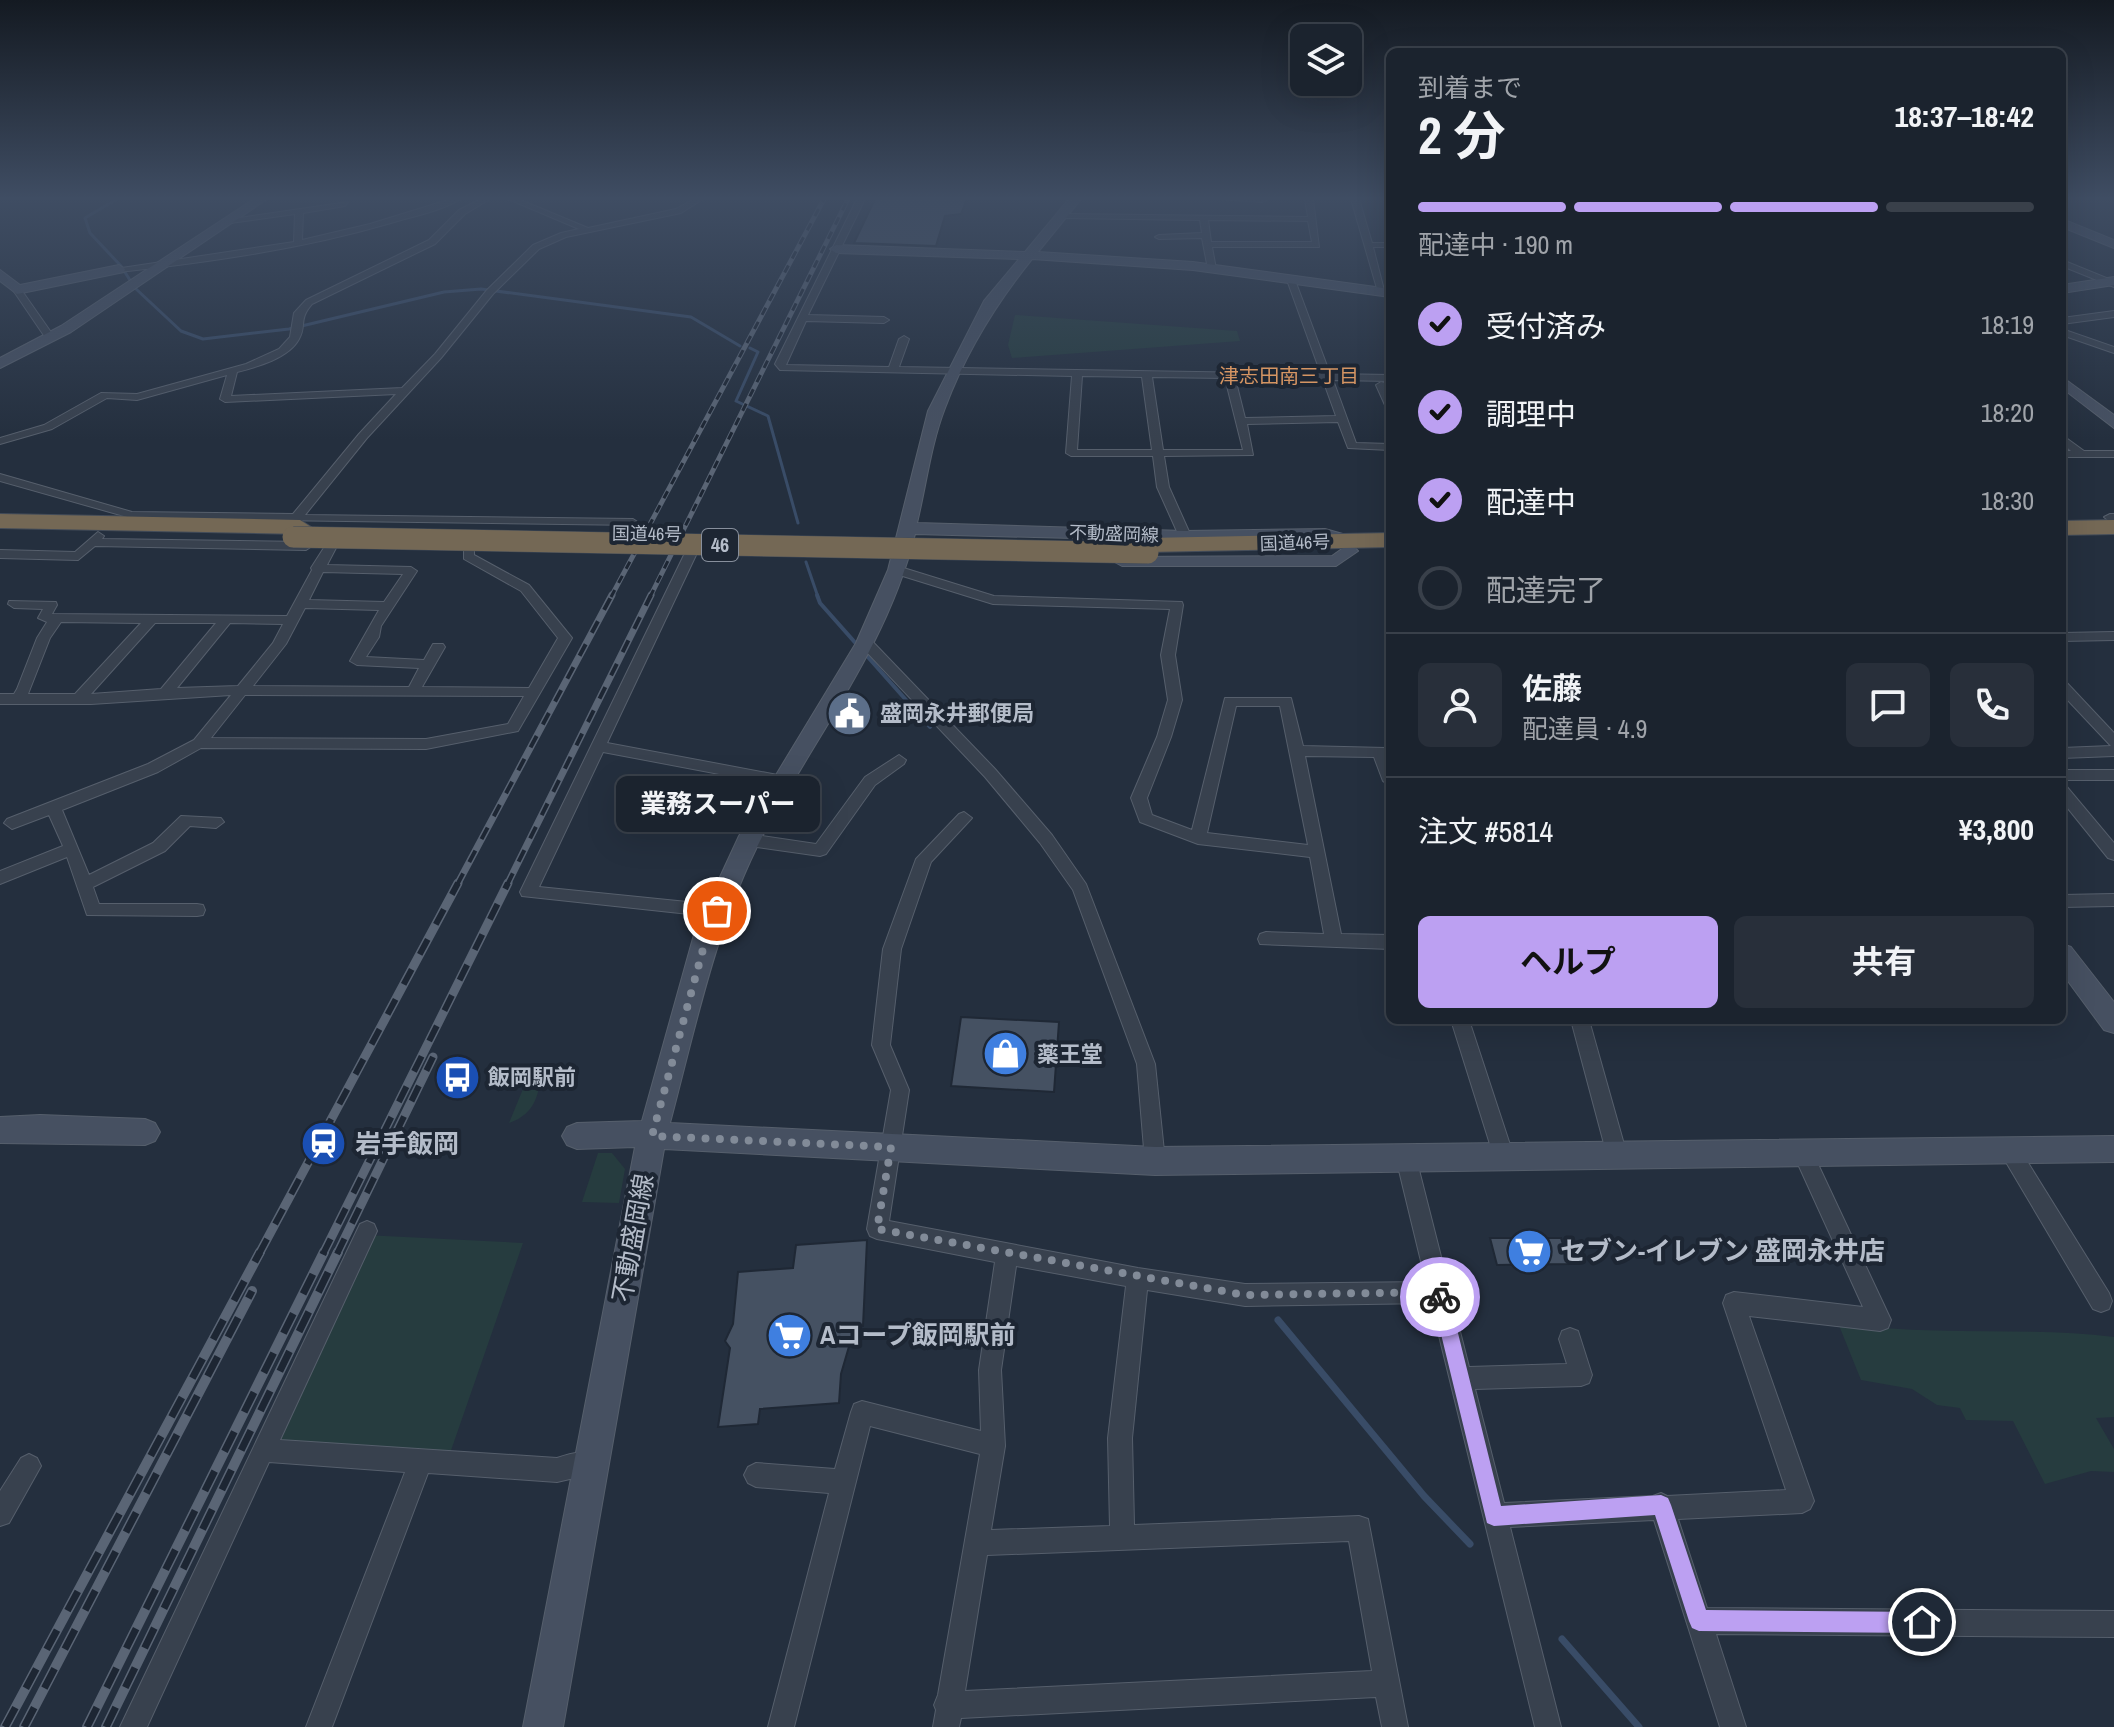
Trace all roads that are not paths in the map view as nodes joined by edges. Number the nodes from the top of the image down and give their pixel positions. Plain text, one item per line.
1 (6, 280) edge
2 (67, 280) edge
3 (140, 280) edge
4 (356, 280) edge
5 (503, 280) edge
6 (821, 280) edge
7 (1008, 280) edge
8 (1291, 280) joint
9 (2112, 282) edge
10 (2066, 288) edge
11 (17, 290) junction
12 (1386, 293) edge
13 (2114, 314) edge
14 (802, 318) junction
15 (884, 320) dead end
16 (2066, 320) edge
17 (2066, 333) edge
18 (50, 338) junction
19 (904, 339) dead end
20 (2114, 350) edge
21 (0, 364) edge
22 (233, 370) junction
23 (893, 370) junction
24 (954, 370) junction
25 (1077, 375) junction
26 (1147, 376) junction
27 (1230, 378) junction
28 (1330, 382) junction
29 (1386, 383) edge
30 (2066, 384) edge
31 (1281, 385) dead end
32 (406, 391) junction
33 (1343, 419) junction
34 (1241, 421) junction
35 (2114, 423) edge
36 (0, 441) edge
37 (2066, 441) edge
38 (1386, 447) edge
39 (1158, 454) junction
40 (2066, 454) edge
41 (2081, 454) junction
42 (2114, 454) edge
43 (0, 477) edge
44 (2066, 519) edge
45 (2113, 520) edge
46 (0, 521) edge
47 (633, 523) dead end
48 (106, 527) junction
49 (2066, 527) edge
50 (296, 528) junction
51 (908, 528) junction
52 (0, 534) edge
53 (1185, 536) junction
54 (1386, 541) edge
55 (331, 546) junction
56 (1350, 547) junction
57 (470, 548) junction
58 (1386, 550) edge
59 (564, 551) dead end
60 (0, 554) edge
61 (898, 564) junction
62 (317, 568) junction
63 (14, 604) dead end
64 (300, 604) junction
65 (387, 606) junction
66 (57, 618) junction
67 (152, 618) junction
68 (227, 619) junction
69 (293, 620) junction
70 (2066, 637) edge
71 (2111, 639) edge
72 (438, 647) dead end
73 (863, 649) junction
74 (428, 664) junction
75 (244, 689) junction
76 (2066, 690) edge
77 (413, 691) junction
78 (535, 692) junction
79 (165, 693) junction
80 (0, 699) edge
81 (79, 699) junction
82 (17, 700) junction
83 (2114, 742) edge
84 (199, 743) junction
85 (599, 746) junction
86 (1296, 751) junction
87 (2114, 751) edge
88 (2066, 753) edge
89 (899, 760) dead end
90 (1386, 770) edge
91 (2066, 775) edge
92 (2114, 775) edge
93 (783, 781) junction
94 (2066, 796) edge
95 (53, 807) junction
96 (964, 818) dead end
97 (216, 822) dead end
98 (12, 823) dead end
99 (1198, 838) junction
100 (749, 840) junction
101 (72, 849) junction
102 (1317, 852) junction
103 (2114, 854) edge
104 (0, 878) edge
105 (84, 885) junction
106 (2114, 900) edge
107 (2066, 901) edge
108 (197, 910) dead end
109 (717, 911) junction
110 (1266, 939) dead end
111 (1334, 941) junction
112 (1386, 942) edge
113 (2066, 959) edge
114 (2114, 1022) edge
115 (1461, 1024) edge
116 (1581, 1024) edge
117 (0, 1130) edge
118 (145, 1132) dead end
119 (577, 1136) dead end
120 (652, 1136) junction
121 (891, 1147) junction
122 (2114, 1149) edge
123 (2010, 1151) junction
124 (1803, 1153) junction
125 (1617, 1155) junction
126 (1504, 1157) junction
127 (1406, 1158) junction
128 (1155, 1161) junction
129 (367, 1231) dead end
130 (1007, 1254) junction
131 (1138, 1278) junction
132 (1439, 1292) junction
133 (2101, 1301) dead end
134 (1570, 1339) dead end
135 (1460, 1378) junction
136 (993, 1446) junction
137 (263, 1450) junction
138 (421, 1461) junction
139 (592, 1464) junction
140 (29, 1466) dead end
141 (756, 1475) dead end
142 (844, 1482) junction
143 (1661, 1505) junction
144 (0, 1514) edge
145 (1494, 1516) junction
146 (1122, 1539) junction
147 (975, 1543) junction
148 (1699, 1621) junction
149 (2114, 1624) edge
150 (1387, 1683) junction
151 (947, 1716) edge
152 (133, 1727) edge
153 (319, 1727) edge
154 (543, 1727) edge
155 (781, 1727) edge
156 (1395, 1727) edge
157 (1548, 1727) edge
158 (1733, 1727) edge

1 - 11 street
2 - 11 street
3 - 18 street
4 - 22 street
5 - 32 street
6 - 14 street
7 - 24 street
8 - 12 street
8 - 28 street
9 - 10 street
11 - 18 street
13 - 16 street
14 - 15 street
14 - 23 street
17 - 20 street
18 - 21 street
19 - 23 street
22 - 32 street
22 - 36 street
23 - 24 street
24 - 25 street
24 - 51 street
25 - 26 street
25 - 39 street
26 - 27 street
26 - 39 street
27 - 28 street
27 - 34 street
28 - 29 street
28 - 31 street
28 - 33 street
30 - 35 street
32 - 50 street
33 - 34 street
33 - 38 street
34 - 39 street
37 - 41 street
39 - 53 street
40 - 41 street
41 - 42 street
43 - 48 street
44 - 45 highway
45 - 49 highway
46 - 48 highway, 国道46号 / 46
47 - 50 street
48 - 50 highway, 国道46号 / 46
48 - 52 highway, 国道46号 / 46
48 - 55 street
48 - 60 street
50 - 56 highway, 国道46号 / 46, bridge
51 - 53 street, 不動盛岡線
51 - 61 street, 不動盛岡線
53 - 56 street, 不動盛岡線
54 - 56 highway, 国道46号 / 46
55 - 57 street
55 - 62 street
56 - 58 highway, 国道46号 / 46
56 - 61 street, 不動盛岡線
57 - 59 street
57 - 78 street
61 - 73 street, 不動盛岡線
61 - 85 street
61 - 99 street
62 - 64 street
62 - 65 street
63 - 66 street
64 - 65 street
64 - 69 street
65 - 74 street
66 - 67 street
66 - 82 street
67 - 68 street
67 - 81 street
68 - 69 street
68 - 79 street
69 - 75 street
70 - 71 street
72 - 74 street
73 - 93 street, 不動盛岡線
73 - 128 street
74 - 77 street
75 - 77 street
75 - 79 street
75 - 84 street
76 - 83 street
77 - 78 street
78 - 84 street
79 - 81 street
80 - 82 street
81 - 82 street
84 - 95 street
85 - 93 street
85 - 109 street
86 - 90 street
86 - 99 street
86 - 102 street
87 - 88 street
89 - 100 street
91 - 92 street
93 - 100 street, 不動盛岡線
94 - 103 street
95 - 98 street
95 - 101 street
96 - 121 street
97 - 105 street
99 - 102 street
100 - 109 street, 不動盛岡線
101 - 104 street
101 - 105 street
102 - 111 street
105 - 108 street
106 - 107 street
109 - 120 street, 不動盛岡線
110 - 111 street
111 - 112 street
113 - 114 street
115 - 126 street
116 - 125 street
117 - 118 street
119 - 120 street
120 - 121 street
120 - 139 street, 不動盛岡線
121 - 128 street
121 - 130 street
122 - 123 street
123 - 124 street
123 - 133 street
124 - 125 street
124 - 143 street
125 - 126 street
126 - 127 street
127 - 128 street
127 - 132 street
129 - 137 street
130 - 131 street
130 - 136 street
131 - 132 street
131 - 146 street
132 - 135 street
134 - 135 street
135 - 145 street
136 - 142 street
136 - 147 street
137 - 138 street
137 - 152 street
138 - 139 street
138 - 153 street
139 - 154 street, 不動盛岡線
140 - 144 street
141 - 142 street
142 - 155 street
143 - 145 street
143 - 148 street
145 - 157 street
146 - 147 street
146 - 150 street
147 - 151 street
148 - 149 street
148 - 158 street
150 - 151 street
150 - 156 street

